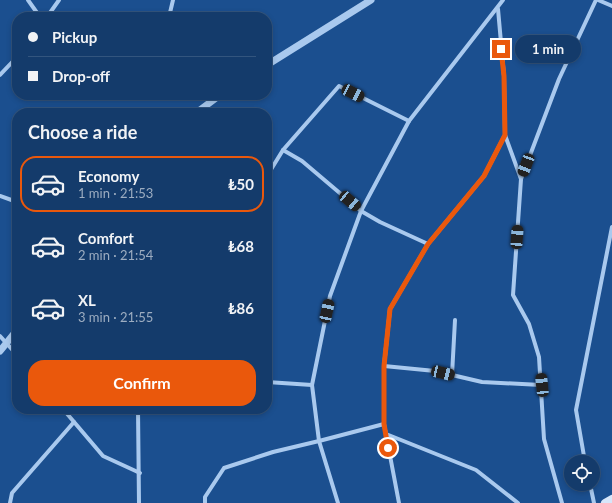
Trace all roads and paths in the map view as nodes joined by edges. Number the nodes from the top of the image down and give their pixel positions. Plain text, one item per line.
1 (28, 0) edge
2 (59, 0) edge
3 (173, 0) edge
4 (371, 0) edge
5 (503, 0) edge
6 (597, 0) edge
7 (612, 6) edge
8 (498, 9) junction
9 (36, 12) edge
10 (51, 12) edge
11 (170, 12) edge
12 (12, 62) edge
13 (272, 62) edge
14 (0, 75) edge
15 (213, 100) edge
16 (203, 108) edge
17 (409, 122) junction
18 (505, 135) junction
19 (283, 150) junction
20 (272, 168) edge
21 (521, 179) junction
22 (0, 196) edge
23 (12, 200) edge
24 (361, 211) junction
25 (612, 227) edge
26 (428, 244) junction
27 (455, 320) dead end
28 (0, 336) edge
29 (12, 336) edge
30 (7, 342) junction
31 (12, 348) edge
32 (0, 351) edge
33 (384, 366) junction
34 (452, 375) junction
35 (272, 382) edge
36 (312, 385) junction
37 (542, 385) junction
38 (67, 414) edge
39 (138, 414) edge
40 (74, 422) junction
41 (384, 424) junction
42 (386, 434) junction
43 (319, 441) junction
44 (583, 455) edge
45 (140, 474) junction
46 (591, 491) edge
47 (612, 498) edge
48 (10, 503) edge
49 (139, 503) edge
50 (205, 503) edge
51 (338, 503) edge
52 (399, 503) edge
53 (518, 503) edge
54 (562, 503) edge
55 (594, 503) edge
56 (605, 503) edge

1 - 9 street
2 - 10 street
3 - 11 street
4 - 13 street
5 - 8 street
6 - 7 street
6 - 21 street
8 - 17 street
8 - 18 street
12 - 14 street
15 - 16 street
17 - 19 street
17 - 24 street
18 - 21 street
18 - 26 street
19 - 20 street
19 - 24 street
21 - 37 street
22 - 23 street
24 - 26 street
24 - 36 street
25 - 44 street
26 - 33 street
27 - 34 street
28 - 30 street
29 - 30 street
30 - 31 street
30 - 32 street
33 - 34 street
33 - 41 street
34 - 37 street
35 - 36 street
36 - 43 street
37 - 54 street
38 - 40 street
39 - 45 street
40 - 45 street
40 - 48 street
41 - 42 street
41 - 43 street
42 - 52 street
42 - 53 street
43 - 50 street
43 - 51 street
45 - 49 street
46 - 55 street
47 - 56 main road

